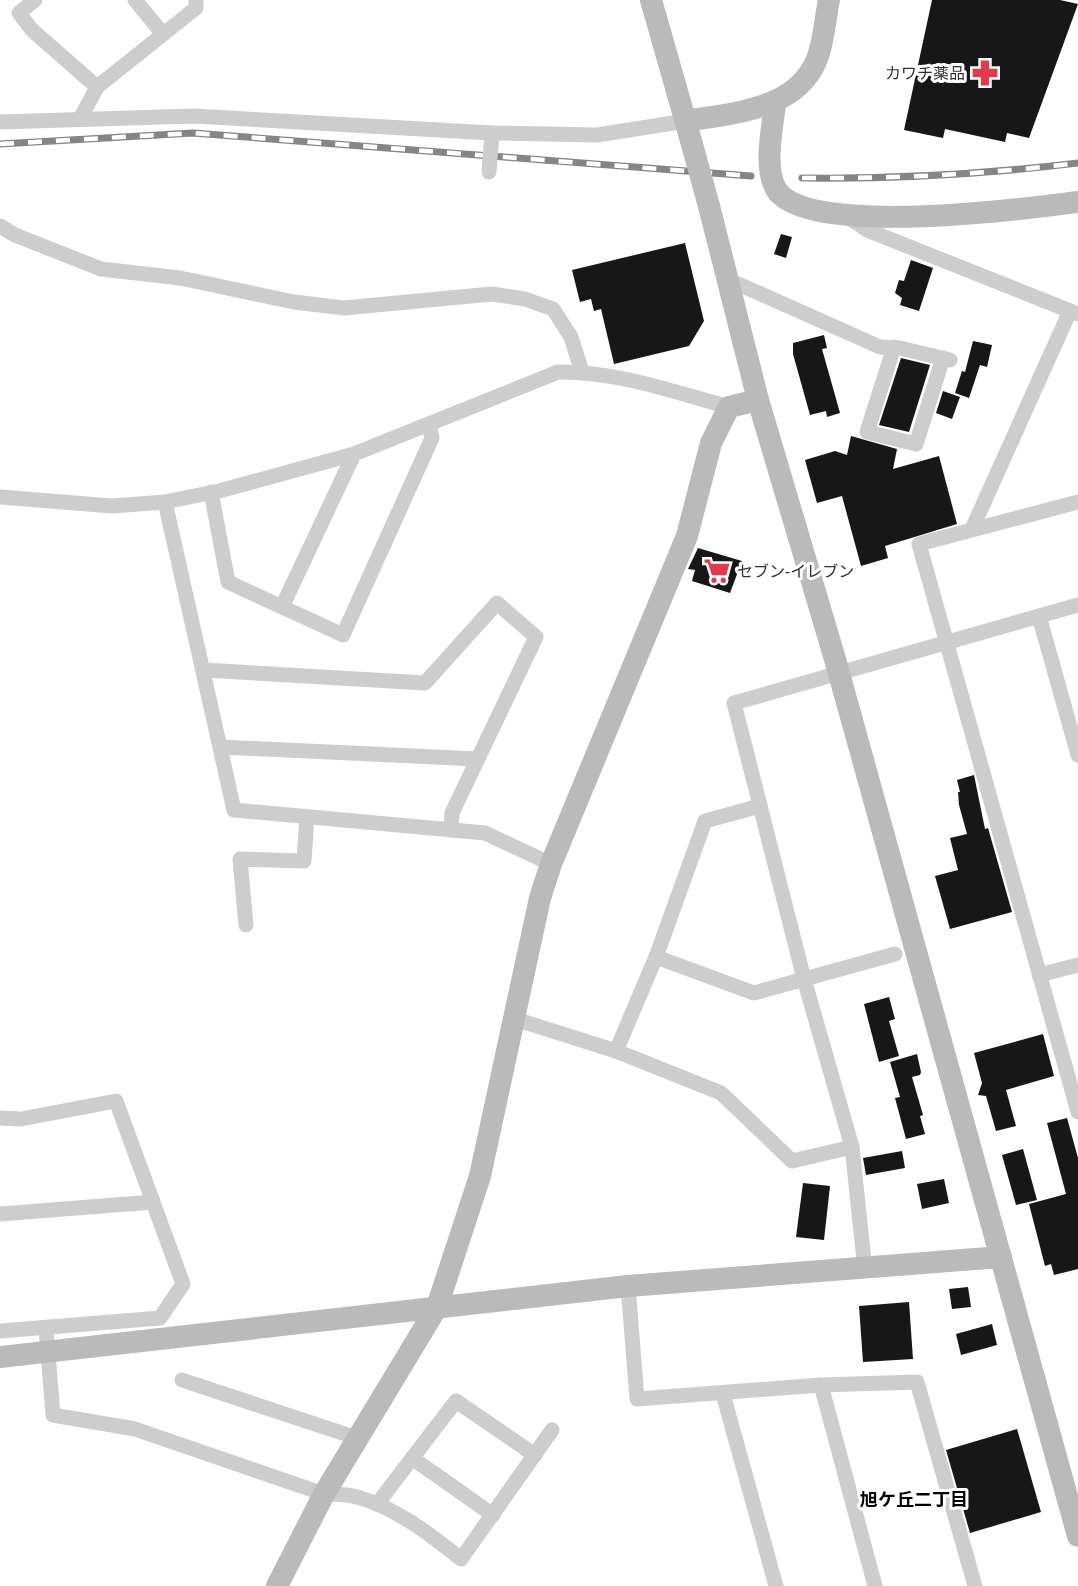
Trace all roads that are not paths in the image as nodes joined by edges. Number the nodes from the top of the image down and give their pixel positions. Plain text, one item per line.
1 (34, 0) edge
2 (135, 0) edge
3 (196, 0) edge
4 (651, 0) edge
5 (829, 0) edge
6 (163, 34) junction
7 (97, 87) junction
8 (775, 103) junction
9 (80, 119) junction
10 (0, 122) edge
11 (687, 126) junction
12 (492, 133) junction
13 (489, 172) dead end
14 (1078, 202) edge
15 (847, 216) junction
16 (0, 226) edge
17 (728, 279) junction
18 (1074, 312) edge
19 (894, 347) junction
20 (582, 372) junction
21 (758, 400) junction
22 (729, 407) junction
23 (429, 424) junction
24 (354, 454) junction
25 (211, 492) junction
26 (0, 497) edge
27 (165, 502) junction
28 (1078, 502) edge
29 (972, 529) junction
30 (1078, 605) edge
31 (282, 607) junction
32 (1039, 616) junction
33 (944, 641) junction
34 (204, 670) junction
35 (839, 673) junction
36 (221, 747) junction
37 (1078, 755) edge
38 (478, 759) junction
39 (760, 806) junction
40 (307, 817) junction
41 (451, 830) junction
42 (551, 864) junction
43 (246, 924) dead end
44 (895, 954) dead end
45 (656, 957) junction
46 (1078, 965) edge
47 (1039, 975) junction
48 (804, 979) junction
49 (512, 1018) junction
50 (616, 1051) junction
51 (1078, 1112) edge
52 (0, 1118) edge
53 (852, 1147) junction
54 (153, 1202) junction
55 (0, 1214) edge
56 (1001, 1257) junction
57 (865, 1270) junction
58 (628, 1286) junction
59 (437, 1307) junction
60 (46, 1328) junction
61 (0, 1332) edge
62 (48, 1351) junction
63 (0, 1357) edge
64 (182, 1380) dead end
65 (821, 1385) junction
66 (723, 1394) junction
67 (552, 1430) dead end
68 (357, 1438) junction
69 (535, 1455) junction
70 (412, 1458) junction
71 (324, 1494) junction
72 (377, 1504) junction
73 (493, 1515) junction
74 (1078, 1536) edge
75 (277, 1586) edge
76 (776, 1586) edge
77 (875, 1586) edge
78 (975, 1586) edge

1 - 7 street
2 - 6 street
3 - 6 street
4 - 11 street
5 - 8 street
6 - 7 street
7 - 9 street
8 - 11 street
8 - 15 street
9 - 10 street
9 - 12 street
11 - 12 street
11 - 17 street, bridge
12 - 13 street, bridge
14 - 15 street
15 - 18 street
16 - 20 street
17 - 19 street
17 - 21 street
18 - 29 street
19 - 19 street
20 - 22 street
20 - 23 street
21 - 22 street
21 - 35 street
22 - 42 street
23 - 24 street
23 - 31 street
24 - 25 street
24 - 31 street
25 - 27 street
25 - 31 street
26 - 27 street
27 - 34 street
28 - 29 street
29 - 33 street
30 - 32 street
32 - 33 street
32 - 37 street
33 - 35 street
33 - 47 street
34 - 36 street
34 - 38 street
35 - 39 street
35 - 56 street
36 - 38 street
36 - 40 street
38 - 41 street
39 - 45 street
39 - 48 street
40 - 41 street
40 - 43 street
41 - 42 street
42 - 49 street
44 - 48 street
45 - 48 street
45 - 50 street
46 - 47 street
47 - 51 street
48 - 53 street
49 - 50 street
49 - 59 street
50 - 53 street
52 - 54 street
53 - 57 street
54 - 55 street
54 - 60 street
56 - 57 street
56 - 74 street
57 - 58 street
58 - 59 street
58 - 66 street
59 - 62 street
59 - 68 street
60 - 61 street
60 - 62 street
62 - 63 street
62 - 71 street
64 - 68 street
65 - 66 street
65 - 77 street
65 - 78 street
66 - 76 street
67 - 69 street
68 - 71 street
69 - 70 street
69 - 73 street
70 - 72 street
70 - 73 street
71 - 72 street
71 - 75 street
72 - 73 street

